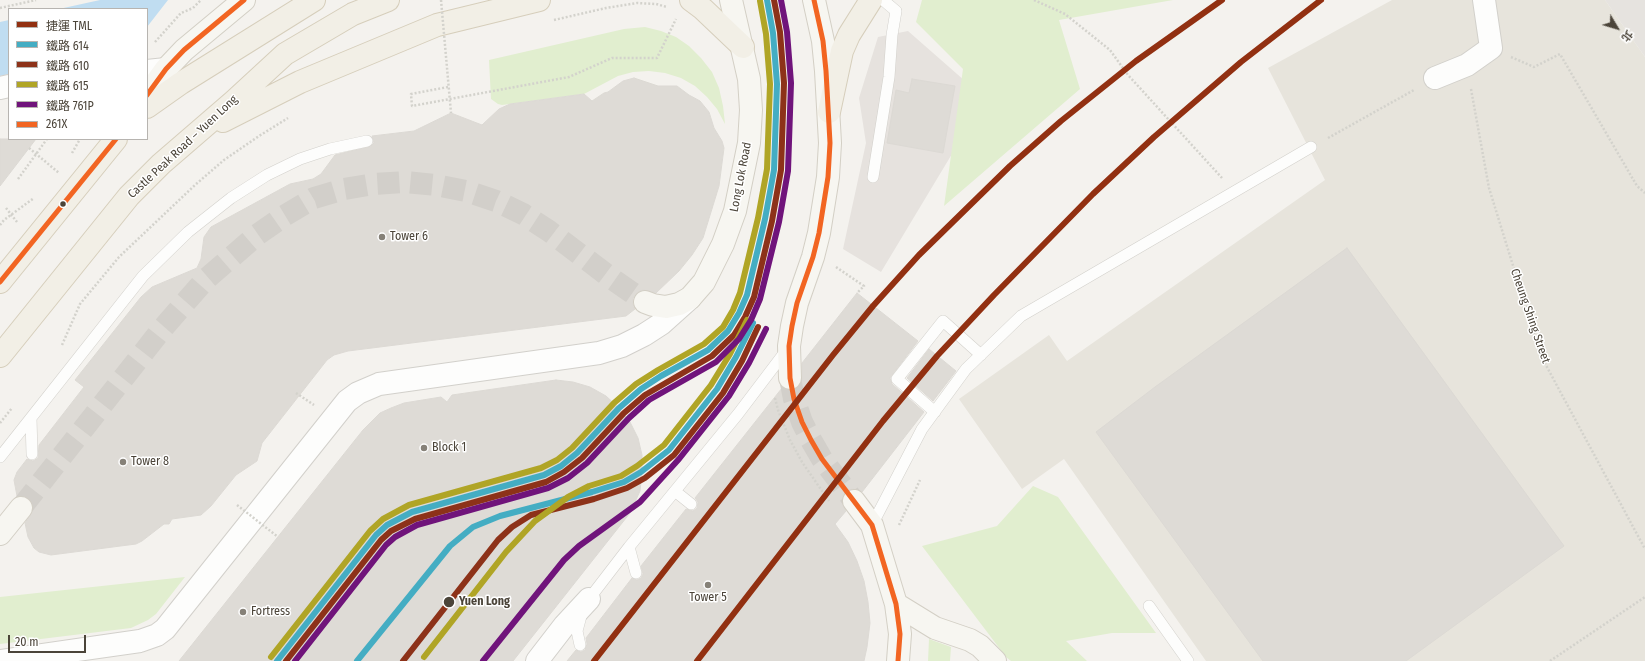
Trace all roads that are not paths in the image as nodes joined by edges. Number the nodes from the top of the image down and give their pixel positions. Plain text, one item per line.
1 (244, 0) edge
2 (314, 0) edge
3 (388, 0) edge
4 (539, 0) edge
5 (691, 0) edge
6 (731, 0) edge
7 (814, 0) edge
8 (871, 0) edge
9 (883, 0) edge
10 (1484, 0) edge
11 (743, 47) junction
12 (156, 70) edge
13 (1435, 78) road end
14 (148, 92) edge
15 (148, 106) edge
16 (829, 112) junction
17 (195, 135) junction
18 (115, 140) edge
19 (367, 141) dead end
20 (1311, 147) road end
21 (873, 177) dead end
22 (0, 282) edge
23 (690, 298) junction
24 (645, 302) tunnel mouth
25 (789, 346) junction
26 (980, 355) junction
27 (0, 356) edge
28 (790, 378) tunnel mouth
29 (935, 412) junction
30 (31, 418) junction
31 (32, 454) dead end
32 (0, 457) edge
33 (676, 492) junction
34 (854, 501) tunnel mouth
35 (691, 504) dead end
36 (20, 508) tunnel mouth
37 (872, 525) junction
38 (0, 534) edge
39 (629, 547) junction
40 (636, 573) dead end
41 (589, 599) junction
42 (896, 604) junction
43 (1149, 606) dead end
44 (580, 645) dead end
45 (1, 661) edge
46 (537, 661) edge
47 (898, 661) edge
48 (995, 661) edge
49 (1188, 661) edge

1 - 12 main road
2 - 15 main road
3 - 17 main road, Castle Peak Road – Yuen Long
4 - 17 main road
5 - 11 main road
6 - 11 main road, Long Lok Road
7 - 16 main road
8 - 16 main road
9 - 21 lane
10 - 13 street
11 - 23 main road, Long Lok Road
12 - 14 main road
16 - 25 main road
17 - 27 main road, Castle Peak Road – Yuen Long
18 - 22 main road
19 - 30 lane
20 - 26 lane
23 - 24 main road, Long Lok Road
23 - 45 street
25 - 28 main road
25 - 33 lane
26 - 29 lane
26 - 29 lane
29 - 37 lane
30 - 31 lane
30 - 32 lane
33 - 35 lane
33 - 39 lane
34 - 37 main road
36 - 38 main road
37 - 42 main road
39 - 40 lane
39 - 41 lane
41 - 44 lane
41 - 46 street
42 - 47 main road
42 - 48 main road
43 - 49 lane

